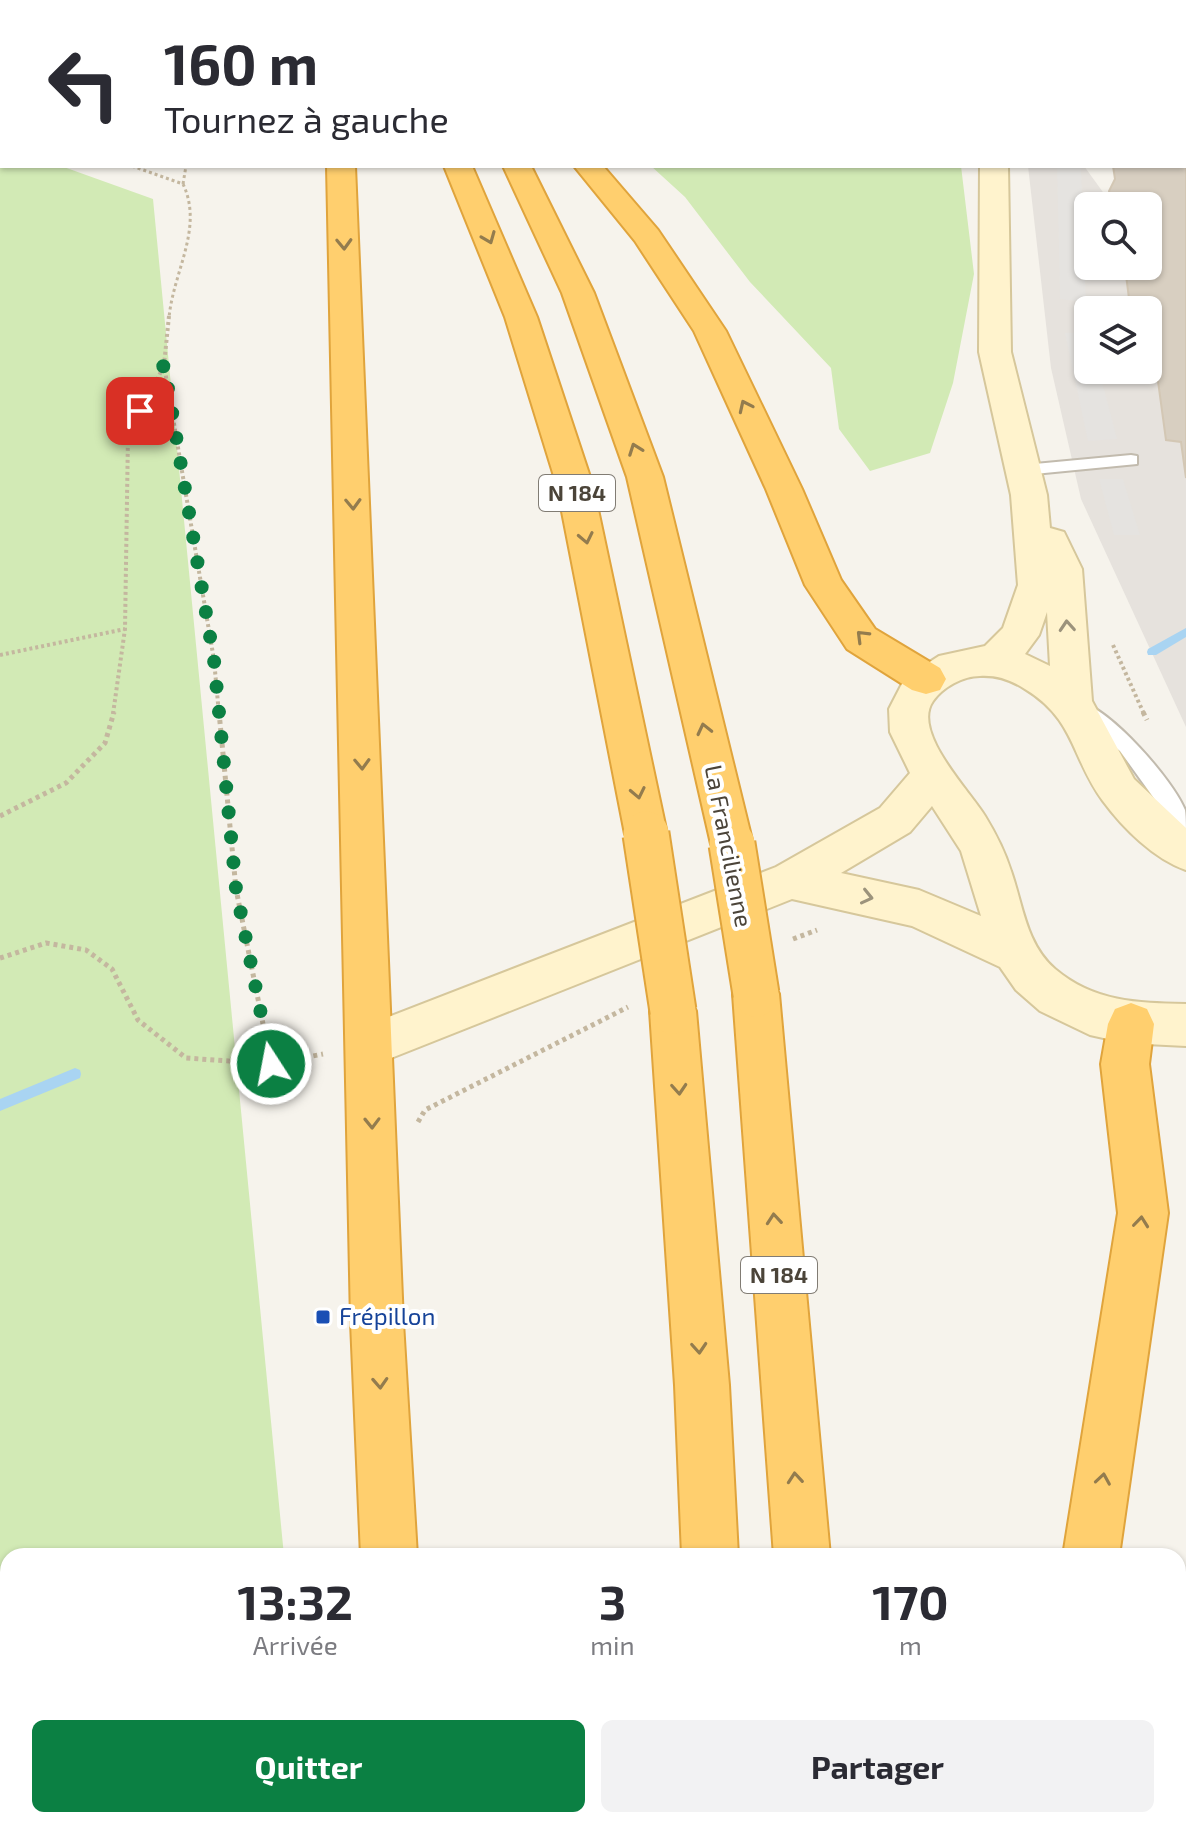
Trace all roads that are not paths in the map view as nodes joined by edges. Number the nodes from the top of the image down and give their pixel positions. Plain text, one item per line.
1 (341, 168) edge
2 (459, 168) edge
3 (518, 168) edge
4 (590, 168) edge
5 (994, 168) edge
6 (1131, 460) dead end
7 (1027, 482) junction
8 (995, 660) junction
9 (926, 679) junction
10 (1072, 704) junction
11 (933, 775) junction
12 (1186, 827) edge
13 (1186, 852) edge
14 (791, 880) junction
15 (1015, 953) junction
16 (1131, 1024) junction
17 (1186, 1025) edge
18 (371, 1045) junction
19 (389, 1548) edge
20 (710, 1548) edge
21 (801, 1548) edge
22 (1092, 1548) edge

1 -> 18 highway
2 -> 20 highway, N 184, bridge
21 -> 3 highway, La Francilienne / N 184, bridge
9 -> 4 highway
5 - 7 street
6 - 7 lane
7 - 8 street
10 -> 7 street
8 - 9 street
8 - 10 street
9 - 11 street
10 - 12 lane
10 - 13 street
11 - 14 street
11 - 15 street
14 -> 15 street
14 - 18 street
15 - 16 street
16 - 17 street
22 -> 16 highway
18 -> 19 highway

